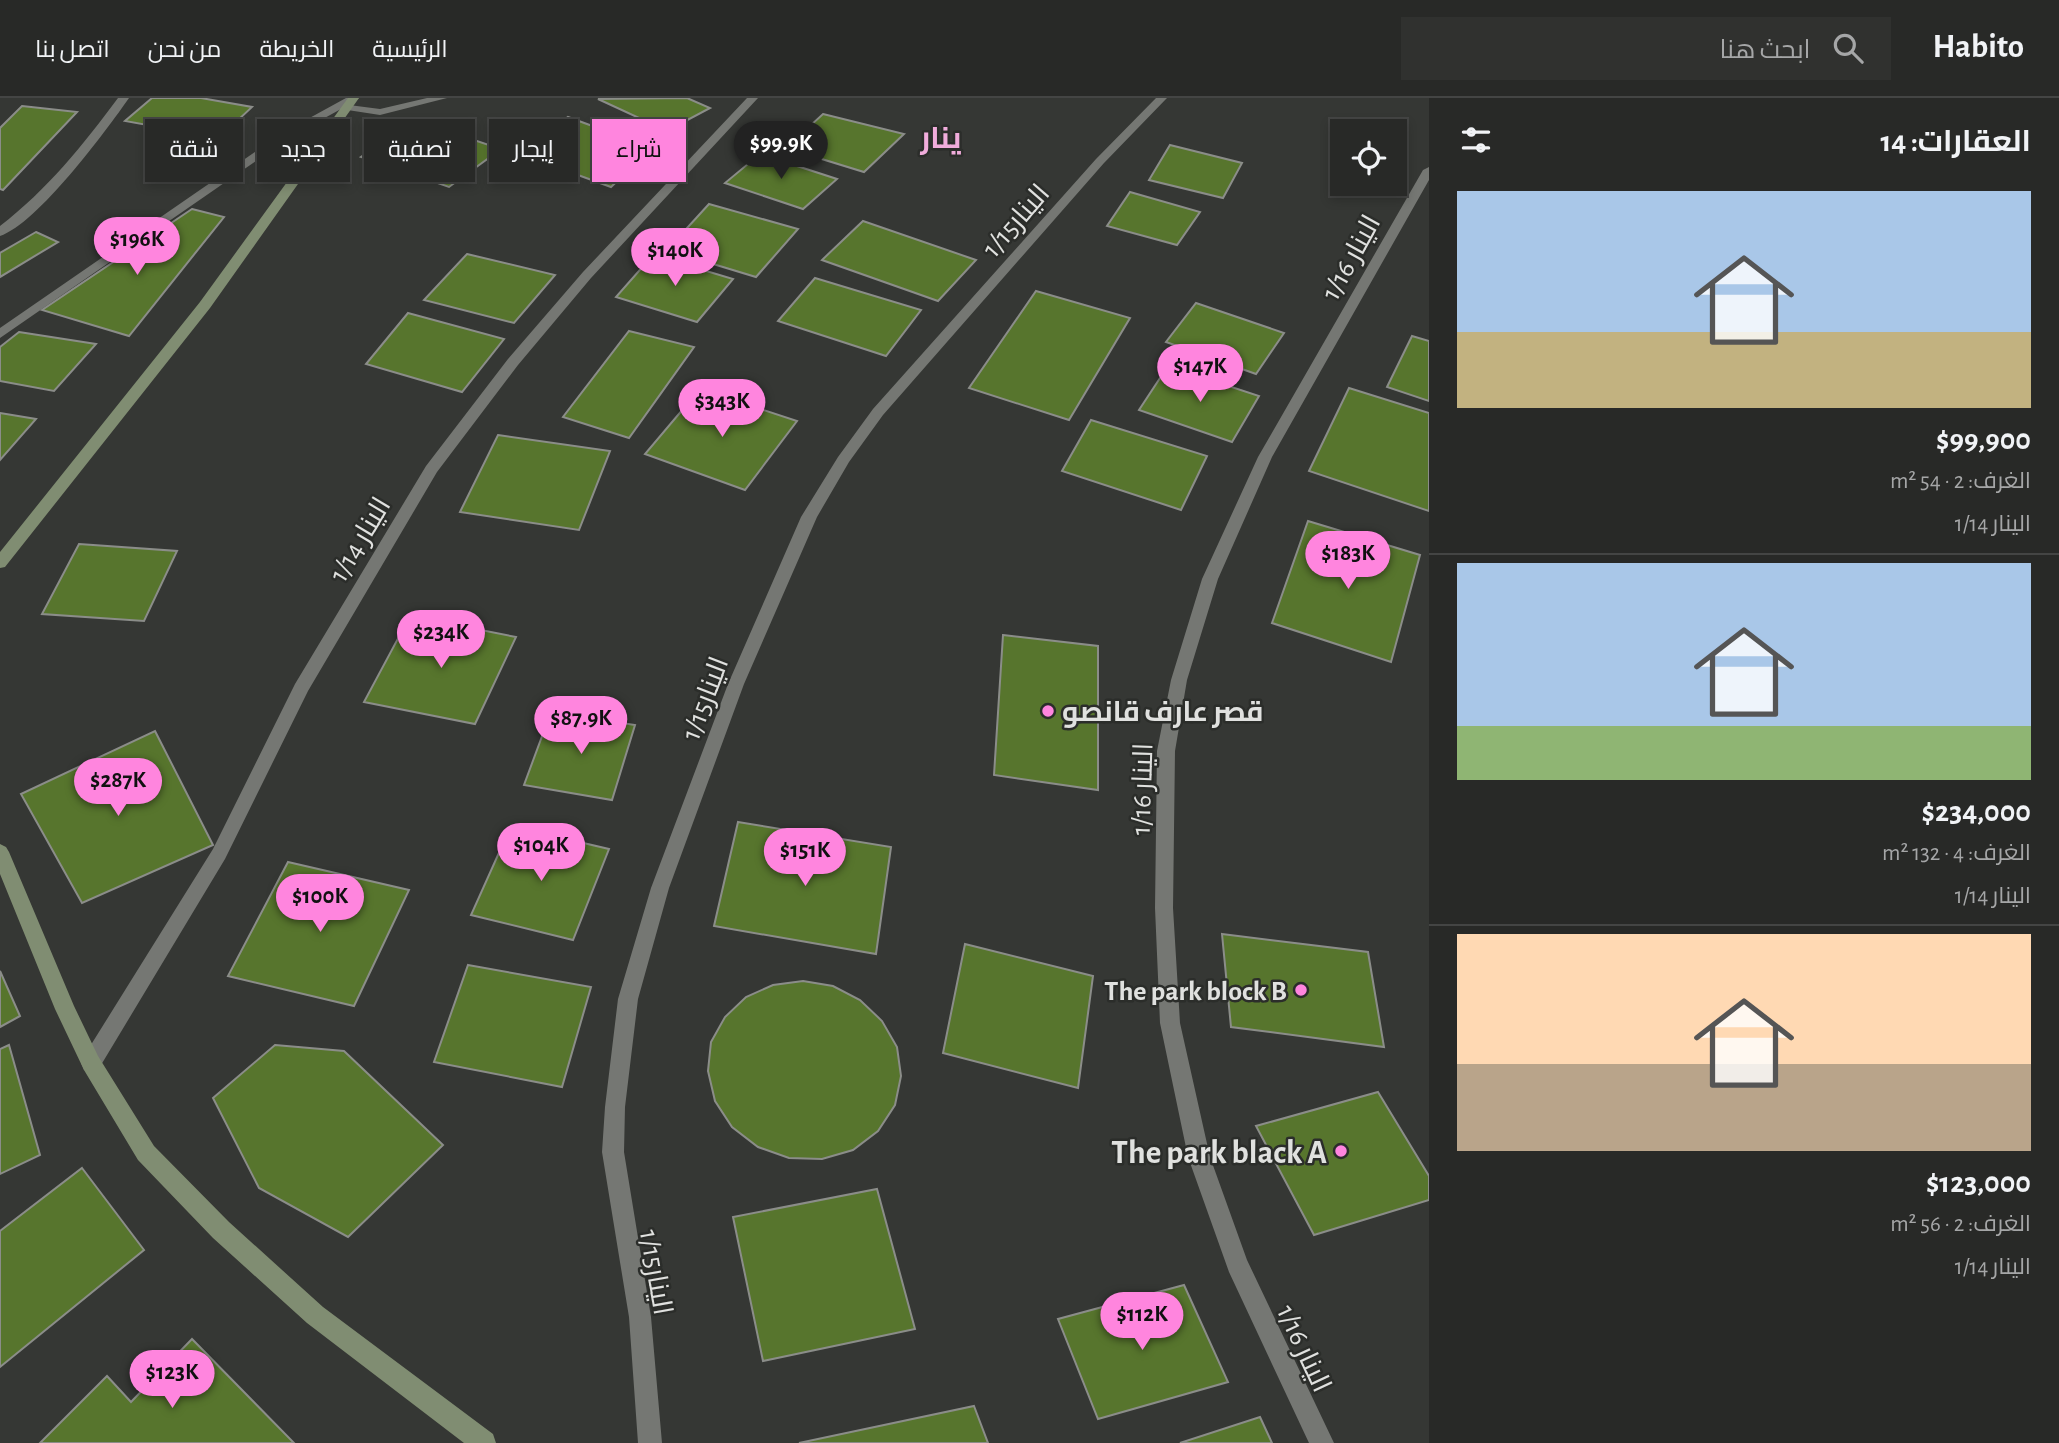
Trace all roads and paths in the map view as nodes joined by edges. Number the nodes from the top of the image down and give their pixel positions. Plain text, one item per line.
1 (124, 98) edge
2 (442, 98) edge
3 (753, 98) edge
4 (1162, 98) edge
5 (352, 102) edge
6 (1429, 170) edge
7 (0, 232) edge
8 (0, 334) edge
9 (0, 563) edge
10 (0, 852) edge
11 (91, 1063) junction
12 (484, 1443) edge
13 (650, 1443) edge
14 (1322, 1443) edge

1 - 7 street
2 - 5 street
3 - 11 street, الينار 1/14
4 - 13 street, الينار1/15
5 - 8 street
5 - 9 main road
6 - 14 street, الينار 1/16
10 - 11 main road
11 - 12 main road

